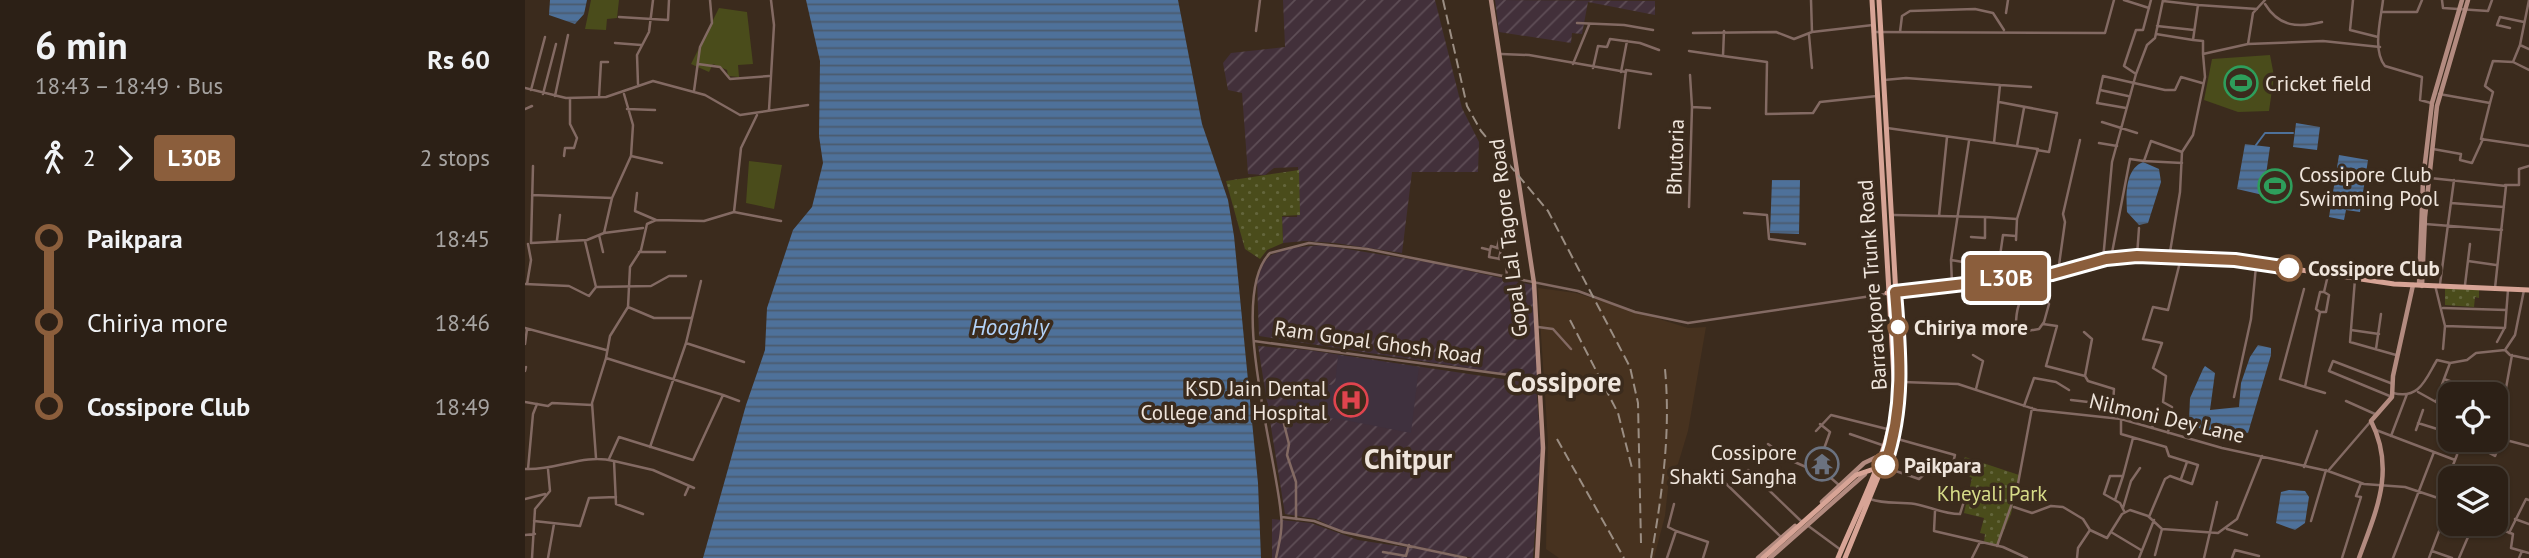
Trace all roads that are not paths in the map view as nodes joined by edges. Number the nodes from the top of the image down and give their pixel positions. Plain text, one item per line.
1 (653, 0) edge
2 (669, 0) edge
3 (710, 0) edge
4 (771, 0) edge
5 (1260, 0) edge
6 (1491, 0) edge
7 (1811, 0) edge
8 (1872, 0) edge
9 (1879, 0) edge
10 (2008, 0) edge
11 (2114, 0) edge
12 (2124, 0) edge
13 (2151, 0) edge
14 (2163, 0) edge
15 (2353, 0) edge
16 (2383, 0) edge
17 (2422, 0) edge
18 (2442, 0) edge
19 (2462, 0) edge
20 (2468, 0) edge
21 (2492, 0) edge
22 (2529, 0) edge
23 (2265, 2) edge
24 (2198, 5) junction
25 (2149, 8) junction
26 (2463, 8) junction
27 (2256, 9) junction
28 (2382, 12) junction
29 (2006, 13) dead end
30 (619, 17) dead end
31 (651, 20) junction
32 (2322, 22) dead end
33 (2524, 22) junction
34 (1577, 23) dead end
35 (1589, 25) junction
36 (2157, 26) junction
37 (2510, 28) dead end
38 (1873, 29) junction
39 (1653, 30) dead end
40 (2194, 30) junction
41 (1256, 31) dead end
42 (1724, 31) junction
43 (1881, 31) junction
44 (2004, 31) junction
45 (1900, 32) junction
46 (1693, 33) dead end
47 (1811, 33) junction
48 (2156, 34) junction
49 (568, 35) dead end
50 (545, 37) dead end
51 (2378, 37) junction
52 (2193, 40) junction
53 (1627, 41) junction
54 (615, 43) dead end
55 (556, 44) dead end
56 (2248, 44) junction
57 (641, 45) junction
58 (2520, 46) junction
59 (2380, 47) junction
60 (2529, 49) edge
61 (1660, 50) dead end
62 (1689, 51) dead end
63 (1499, 54) junction
64 (2203, 54) junction
65 (1723, 57) junction
66 (608, 62) dead end
67 (2513, 62) junction
68 (698, 64) junction
69 (1573, 64) junction
70 (1593, 68) junction
71 (1812, 68) dead end
72 (2529, 70) edge
73 (1621, 72) junction
74 (1626, 72) junction
75 (1651, 74) dead end
76 (1690, 75) dead end
77 (2136, 75) junction
78 (771, 76) junction
79 (1884, 80) junction
80 (2133, 83) junction
81 (2203, 83) junction
82 (638, 84) junction
83 (2000, 85) junction
84 (2031, 87) dead end
85 (525, 88) edge
86 (531, 90) junction
87 (2100, 90) junction
88 (694, 91) junction
89 (623, 93) junction
90 (543, 94) junction
91 (2439, 94) junction
92 (555, 96) junction
93 (1877, 96) junction
94 (2129, 96) junction
95 (599, 97) junction
96 (570, 98) junction
97 (1999, 102) junction
98 (2435, 103) junction
99 (2490, 103) junction
100 (808, 105) dead end
101 (532, 106) dead end
102 (1692, 107) junction
103 (1710, 108) dead end
104 (2024, 108) junction
105 (2126, 108) junction
106 (525, 109) edge
107 (627, 109) junction
108 (655, 110) dead end
109 (769, 110) junction
110 (758, 114) junction
111 (2102, 122) dead end
112 (1619, 128) dead end
113 (1887, 128) junction
114 (2121, 128) junction
115 (2137, 133) dead end
116 (1947, 137) junction
117 (2483, 139) junction
118 (1969, 140) junction
119 (2080, 140) dead end
120 (1994, 143) junction
121 (2099, 143) dead end
122 (2017, 146) junction
123 (2117, 146) junction
124 (2529, 146) edge
125 (1879, 148) junction
126 (1888, 148) junction
127 (2433, 149) junction
128 (2038, 150) junction
129 (2182, 152) junction
130 (563, 156) dead end
131 (631, 156) junction
132 (2144, 161) junction
133 (661, 163) dead end
134 (2182, 163) junction
135 (533, 166) dead end
136 (2529, 166) edge
137 (2430, 178) junction
138 (2453, 180) junction
139 (2506, 186) junction
140 (638, 193) dead end
141 (533, 195) junction
142 (612, 198) junction
143 (2451, 203) junction
144 (1689, 207) dead end
145 (2505, 207) junction
146 (734, 212) junction
147 (1744, 213) dead end
148 (559, 215) dead end
149 (1890, 215) junction
150 (1938, 216) junction
151 (1958, 217) junction
152 (1985, 217) junction
153 (2017, 219) junction
154 (656, 220) junction
155 (781, 221) dead end
156 (2425, 224) junction
157 (2448, 226) junction
158 (643, 228) junction
159 (2139, 228) dead end
160 (2502, 230) junction
161 (604, 233) junction
162 (599, 235) junction
163 (1971, 237) dead end
164 (1508, 238) dead end
165 (557, 240) junction
166 (585, 240) junction
167 (528, 244) edge
168 (1805, 244) dead end
169 (2470, 244) dead end
170 (1482, 248) dead end
171 (1497, 248) junction
172 (1490, 250) junction
173 (639, 251) junction
174 (603, 252) dead end
175 (665, 252) dead end
176 (2137, 256) junction
177 (2169, 258) junction
178 (2181, 258) junction
179 (1499, 259) junction
180 (2111, 259) junction
181 (1951, 260) junction
182 (2103, 260) junction
183 (2468, 261) junction
184 (2256, 262) junction
185 (1969, 263) dead end
186 (2498, 265) junction
187 (2058, 272) junction
188 (2328, 275) junction
189 (686, 276) dead end
190 (2039, 276) junction
191 (1507, 278) junction
192 (1997, 279) junction
193 (2355, 279) junction
194 (701, 281) dead end
195 (1534, 283) junction
196 (526, 284) edge
197 (1952, 284) junction
198 (630, 285) junction
199 (2418, 285) junction
200 (2437, 285) junction
201 (596, 287) junction
202 (2465, 287) junction
203 (2495, 288) junction
204 (2304, 289) dead end
205 (2508, 289) junction
206 (2526, 290) edge
207 (1895, 292) junction
208 (2039, 292) junction
209 (2324, 292) junction
210 (1887, 293) junction
211 (628, 307) junction
212 (2443, 308) junction
213 (2507, 310) junction
214 (2320, 312) junction
215 (2381, 314) dead end
216 (691, 318) junction
217 (2043, 324) junction
218 (1535, 326) junction
219 (2445, 326) junction
220 (526, 328) edge
221 (2505, 328) junction
222 (2351, 330) junction
223 (2087, 331) dead end
224 (2379, 334) junction
225 (1254, 341) junction
226 (2497, 342) dead end
227 (686, 343) junction
228 (525, 344) edge
229 (1571, 349) dead end
230 (2376, 349) junction
231 (2443, 349) dead end
232 (2505, 349) junction
233 (607, 351) junction
234 (1973, 355) dead end
235 (2512, 355) junction
236 (2399, 356) junction
237 (606, 358) junction
238 (2529, 359) edge
239 (744, 362) dead end
240 (2450, 363) junction
241 (2344, 365) junction
242 (2085, 376) junction
243 (2340, 376) junction
244 (672, 378) junction
245 (1539, 379) junction
246 (2444, 379) junction
247 (1898, 382) junction
248 (2451, 382) edge
249 (2507, 382) edge
250 (2393, 384) junction
251 (2305, 387) junction
252 (1976, 389) junction
253 (2069, 390) dead end
254 (2417, 391) junction
255 (2325, 393) dead end
256 (2407, 394) junction
257 (2392, 395) junction
258 (723, 396) junction
259 (2234, 397) dead end
260 (2071, 400) dead end
261 (739, 401) dead end
262 (2346, 401) dead end
263 (525, 402) edge
264 (2436, 402) joint
265 (537, 404) junction
266 (592, 405) junction
267 (2113, 405) junction
268 (2024, 406) junction
269 (2158, 406) dead end
270 (2032, 408) junction
271 (2423, 410) dead end
272 (2375, 414) junction
273 (2112, 418) junction
274 (1283, 419) dead end
275 (2121, 419) junction
276 (2371, 421) junction
277 (2419, 423) junction
278 (1820, 424) junction
279 (2152, 428) junction
280 (2438, 429) edge
281 (1890, 430) junction
282 (2375, 430) junction
283 (2416, 430) dead end
284 (1816, 431) dead end
285 (2317, 431) dead end
286 (2168, 433) junction
287 (1850, 434) dead end
288 (2391, 436) junction
289 (1893, 438) junction
290 (2133, 438) junction
291 (2508, 441) edge
292 (1768, 444) dead end
293 (1885, 446) junction
294 (2529, 446) edge
295 (650, 447) junction
296 (2434, 452) junction
297 (2457, 452) edge
298 (1885, 455) junction
299 (2262, 456) junction
300 (596, 458) junction
301 (609, 459) junction
302 (2455, 460) junction
303 (614, 461) junction
304 (2187, 461) junction
305 (2453, 466) edge
306 (1884, 467) junction
307 (2304, 467) junction
308 (548, 468) junction
309 (1874, 468) junction
310 (2140, 468) dead end
311 (527, 469) edge
312 (1748, 470) dead end
313 (2327, 470) junction
314 (1816, 471) junction
315 (1716, 474) dead end
316 (2123, 476) junction
317 (2181, 479) junction
318 (2361, 483) junction
319 (2383, 484) junction
320 (689, 485) junction
321 (1840, 486) junction
322 (694, 488) dead end
323 (2419, 490) junction
324 (548, 493) junction
325 (2529, 494) edge
326 (685, 495) dead end
327 (1966, 495) dead end
328 (616, 497) junction
329 (2438, 497) edge
330 (525, 499) edge
331 (1870, 499) junction
332 (2115, 500) junction
333 (2528, 500) edge
334 (2217, 502) dead end
335 (1674, 504) dead end
336 (2013, 506) junction
337 (2124, 510) junction
338 (1935, 511) junction
339 (643, 514) dead end
340 (1282, 517) junction
341 (2149, 517) junction
342 (1296, 519) junction
343 (2515, 519) junction
344 (2154, 520) junction
345 (534, 521) junction
346 (1801, 521) junction
347 (2311, 522) dead end
348 (554, 523) junction
349 (2529, 524) edge
350 (1807, 525) junction
351 (2162, 529) junction
352 (2227, 529) junction
353 (2090, 530) junction
354 (1676, 531) junction
355 (2111, 532) junction
356 (2210, 533) junction
357 (2509, 533) joint
358 (535, 534) junction
359 (525, 535) edge
360 (2247, 535) dead end
361 (2438, 535) edge
362 (2468, 536) edge
363 (1782, 538) junction
364 (1980, 542) junction
365 (1409, 545) junction
366 (1997, 546) junction
367 (1841, 550) junction
368 (2141, 550) junction
369 (2432, 551) junction
370 (2522, 551) junction
371 (1384, 552) dead end
372 (2529, 553) edge
373 (2155, 555) dead end
374 (2259, 556) edge
375 (2020, 557) edge
376 (532, 558) edge
377 (548, 558) edge
378 (1276, 558) edge
379 (1466, 558) edge
380 (1537, 558) edge
381 (1667, 558) edge
382 (1703, 558) edge
383 (1761, 558) edge
384 (1770, 558) edge
385 (1838, 558) edge
386 (1845, 558) edge
387 (1972, 558) edge
388 (2027, 558) edge
389 (2077, 558) edge
390 (2139, 558) edge
391 (2204, 558) edge
392 (2232, 558) edge
393 (2342, 558) edge
394 (2359, 558) edge
395 (2393, 558) edge
396 (2429, 558) edge
397 (2452, 558) edge
398 (2459, 558) edge
399 (2519, 558) edge

1 - 31 street
2 - 31 street
3 - 68 street
4 - 78 street
5 - 41 street
6 - 63 street, Gopal Lal Tagore Road
7 - 47 street
8 - 38 main road, Barrackpore Trunk Road
9 - 43 main road, Barrackpore Trunk Road
10 - 29 street
11 - 44 street
12 - 25 street
13 - 25 street
14 - 24 street
14 - 36 street
15 - 51 street
16 - 28 street
17 - 28 street
18 - 26 street
19 - 26 street
20 - 26 street
21 - 26 street
22 - 33 street
23 - 27 street
23 - 32 street
24 - 27 street
24 - 40 street
25 - 77 street
26 - 91 street
26 - 98 street
27 - 56 street
28 - 51 street
30 - 31 street
31 - 57 street
33 - 37 street
33 - 58 street
34 - 35 street
35 - 39 street
35 - 69 street
36 - 40 street
36 - 48 street
38 - 43 street
38 - 47 street
38 - 93 main road, Barrackpore Trunk Road
40 - 52 street
42 - 46 street
42 - 47 street
42 - 65 street
43 - 45 street
43 - 79 main road, Barrackpore Trunk Road
44 - 45 street
44 - 45 street
47 - 71 street
48 - 52 street
48 - 77 street
49 - 92 street
50 - 86 street
51 - 59 street
52 - 64 street
53 - 61 street
53 - 70 street
53 - 73 street
54 - 57 street
55 - 90 street
56 - 59 street
56 - 64 street
57 - 82 street
58 - 60 street
58 - 67 street
59 - 98 street
62 - 65 street
63 - 69 street
63 - 195 street, Gopal Lal Tagore Road
64 - 81 street
65 - 93 street
66 - 95 street
67 - 72 street
67 - 99 street
68 - 78 street
68 - 88 street
69 - 70 street
70 - 73 street
73 - 74 street
74 - 75 street
74 - 112 street
76 - 102 street, Bhutoria
77 - 80 street
78 - 109 street
79 - 83 street
79 - 113 main road, Barrackpore Trunk Road
80 - 81 street
80 - 87 street
80 - 94 street
81 - 129 street
82 - 88 street
82 - 89 street
83 - 84 street
83 - 97 street
85 - 86 street
86 - 90 street
87 - 94 street
87 - 105 street
88 - 110 street
89 - 95 street
89 - 107 street
90 - 92 street
91 - 98 street
91 - 99 street
92 - 96 street
93 - 125 main road, Barrackpore Trunk Road
94 - 105 street
95 - 96 street
96 - 130 street
97 - 104 street
97 - 120 street
98 - 127 street
98 - 199 street
99 - 117 street
100 - 109 street
101 - 106 street
102 - 103 street, Bhutoria
102 - 144 street, Bhutoria
104 - 122 street
104 - 128 street
105 - 114 street
107 - 108 street
107 - 131 street
109 - 110 street
110 - 146 street
111 - 114 street
113 - 116 street
113 - 126 main road, Barrackpore Trunk Road
114 - 115 street
114 - 123 street
116 - 118 street
116 - 150 street
117 - 124 street
117 - 127 street
118 - 120 street
118 - 151 street
119 - 187 street
120 - 122 street
121 - 123 street
122 - 128 street
123 - 182 street
125 - 126 main road
125 - 210 main road, Barrackpore Trunk Road
126 - 149 main road, Barrackpore Trunk Road
127 - 137 street
128 - 153 street
129 - 132 street
129 - 134 street
131 - 133 street
131 - 142 street
132 - 134 street
132 - 180 street
134 - 177 street
135 - 141 street
136 - 139 street
137 - 138 street
137 - 156 street
138 - 139 street
138 - 143 street
139 - 145 street
140 - 154 street
141 - 142 street
141 - 167 street
142 - 161 street
143 - 145 street
143 - 157 street
145 - 160 street
146 - 154 street
146 - 155 street
147 - 168 street
148 - 165 street
149 - 150 street
149 - 207 main road, Barrackpore Trunk Road
150 - 151 street
151 - 152 street
151 - 181 street
152 - 153 street
152 - 163 street
153 - 192 street
154 - 158 street
156 - 157 street
156 - 199 street
157 - 160 street
157 - 200 street
158 - 161 street
158 - 173 street
159 - 176 street
160 - 186 street
161 - 162 street
162 - 166 street
162 - 174 street
164 - 171 street
165 - 166 street
165 - 167 street
166 - 201 street
167 - 196 street
169 - 183 street
170 - 172 street
171 - 172 street
171 - 179 street
172 - 179 street
173 - 175 street
173 - 198 street
176 - 177 main road
176 - 180 main road
177 - 178 main road
178 - 184 main road
178 - 286 street
179 - 191 street
180 - 182 main road
181 - 185 street
181 - 197 street
182 - 187 main road
183 - 186 street
183 - 202 street
184 - 188 main road
184 - 259 street
186 - 203 street
187 - 190 main road
188 - 193 main road
188 - 209 street
189 - 198 street
190 - 192 main road
190 - 208 street
191 - 195 street
191 - 225 street
192 - 197 main road
193 - 199 main road
193 - 222 street
194 - 216 street
195 - 210 street
195 - 218 street, Gopal Lal Tagore Road
196 - 201 street
197 - 207 main road
198 - 201 street
198 - 211 street
199 - 200 main road
199 - 236 street
200 - 202 main road
200 - 212 street
202 - 203 main road
203 - 205 main road
204 - 251 street
205 - 206 main road
205 - 213 street
206 - 232 street
207 - 210 main road
207 - 247 main road, Barrackpore Trunk Road
208 - 217 street
208 - 217 street
209 - 214 street
209 - 214 street
210 - 247 main road, Barrackpore Trunk Road
211 - 216 street
211 - 233 street
212 - 213 street
212 - 219 street
213 - 221 street
214 - 251 street
215 - 224 street
216 - 227 street
217 - 242 street
218 - 229 street
218 - 245 street, Gopal Lal Tagore Road
219 - 221 street
219 - 231 street
220 - 228 street
220 - 233 street
221 - 226 street
222 - 224 street
222 - 230 street
223 - 242 street
224 - 230 street
225 - 245 street, Ram Gopal Ghosh Road
225 - 340 street
227 - 239 street
227 - 244 street
230 - 236 street
232 - 235 street
232 - 240 street
233 - 237 street
234 - 252 street
235 - 238 street
235 - 249 street
236 - 250 street
237 - 244 street
237 - 266 street
240 - 246 street
240 - 254 street
241 - 243 street
241 - 243 street
241 - 250 street
242 - 267 street
243 - 257 street
244 - 258 street
244 - 295 street
245 - 380 street, Gopal Lal Tagore Road
246 - 248 street
246 - 264 street
247 - 252 street, Nilmoni Dey Lane
247 - 281 main road, Barrackpore Trunk Road
247 - 289 main road, Barrackpore Trunk Road
250 - 257 street
251 - 255 street
252 - 268 street, Nilmoni Dey Lane
253 - 268 street
254 - 256 street
254 - 264 street
256 - 257 street
256 - 288 street
257 - 272 street
258 - 261 street
258 - 295 street
260 - 267 street
262 - 272 street
263 - 265 street
265 - 266 street
265 - 311 street
266 - 300 street
267 - 273 street
268 - 270 street, Nilmoni Dey Lane
269 - 279 street
270 - 273 street, Nilmoni Dey Lane
270 - 336 street
271 - 277 street
272 - 276 street
273 - 275 street, Nilmoni Dey Lane
274 - 342 street
275 - 279 street, Nilmoni Dey Lane
275 - 290 street
276 - 282 street
276 - 313 street
277 - 280 street
277 - 283 street
278 - 281 street
278 - 284 street
278 - 314 street
279 - 286 street, Nilmoni Dey Lane
281 - 293 main road, Barrackpore Trunk Road
282 - 288 street
282 - 319 street
285 - 307 street
286 - 299 street, Nilmoni Dey Lane
287 - 293 street
288 - 296 street
289 - 298 main road, Barrackpore Trunk Road
289 - 306 street
290 - 304 street
290 - 316 street
291 - 294 street
292 - 314 street
293 - 298 main road, Barrackpore Trunk Road
295 - 301 street
296 - 302 street
296 - 323 street
297 - 302 street
298 - 306 main road, Barrackpore Trunk Road
298 - 309 main road, Barrackpore Trunk Road
298 - 321 street
299 - 307 street, Nilmoni Dey Lane
299 - 352 street
300 - 301 street
300 - 308 street
301 - 303 street
302 - 305 street
303 - 320 street
303 - 328 street
304 - 317 street
304 - 317 street
306 - 309 main road
306 - 331 main road, Barrackpore Trunk Road
307 - 313 street, Nilmoni Dey Lane
308 - 311 street
308 - 324 street
309 - 350 street
309 - 367 main road, Barrackpore Trunk Road
309 - 383 main road
310 - 337 street
312 - 346 street
313 - 318 street, Nilmoni Dey Lane
313 - 347 street
314 - 321 street
315 - 363 street
316 - 332 street
316 - 332 street
317 - 341 street
318 - 319 street, Nilmoni Dey Lane
318 - 393 street
319 - 323 street, Nilmoni Dey Lane
319 - 394 street
320 - 322 street
320 - 326 street
321 - 346 street
323 - 329 street, Nilmoni Dey Lane
323 - 395 street
324 - 330 street
324 - 345 street
325 - 333 street
327 - 338 street
328 - 339 street
328 - 348 street
331 - 338 street
331 - 386 main road, Barrackpore Trunk Road
332 - 337 street
333 - 343 street
334 - 356 street
335 - 354 street
336 - 353 street
336 - 366 street
337 - 341 street
337 - 355 street
338 - 364 street
340 - 342 street
340 - 378 street
341 - 344 street
342 - 365 street
343 - 349 street
343 - 357 street
344 - 351 street
344 - 368 street
345 - 348 street
345 - 358 street
346 - 363 street
348 - 377 street
350 - 367 street
350 - 384 street
351 - 356 street
351 - 373 street
352 - 356 street
352 - 360 street
353 - 355 street
353 - 389 street
354 - 381 street
354 - 382 street
355 - 368 street
356 - 391 street
357 - 370 street
358 - 359 street
358 - 376 street
361 - 369 street
362 - 398 street
363 - 383 street
364 - 366 street
364 - 387 street
365 - 371 street
365 - 379 street
366 - 375 street
367 - 385 main road, Barrackpore Trunk Road
368 - 390 street
369 - 396 street
369 - 397 street
370 - 372 street
370 - 399 street
374 - 392 street
375 - 388 street

